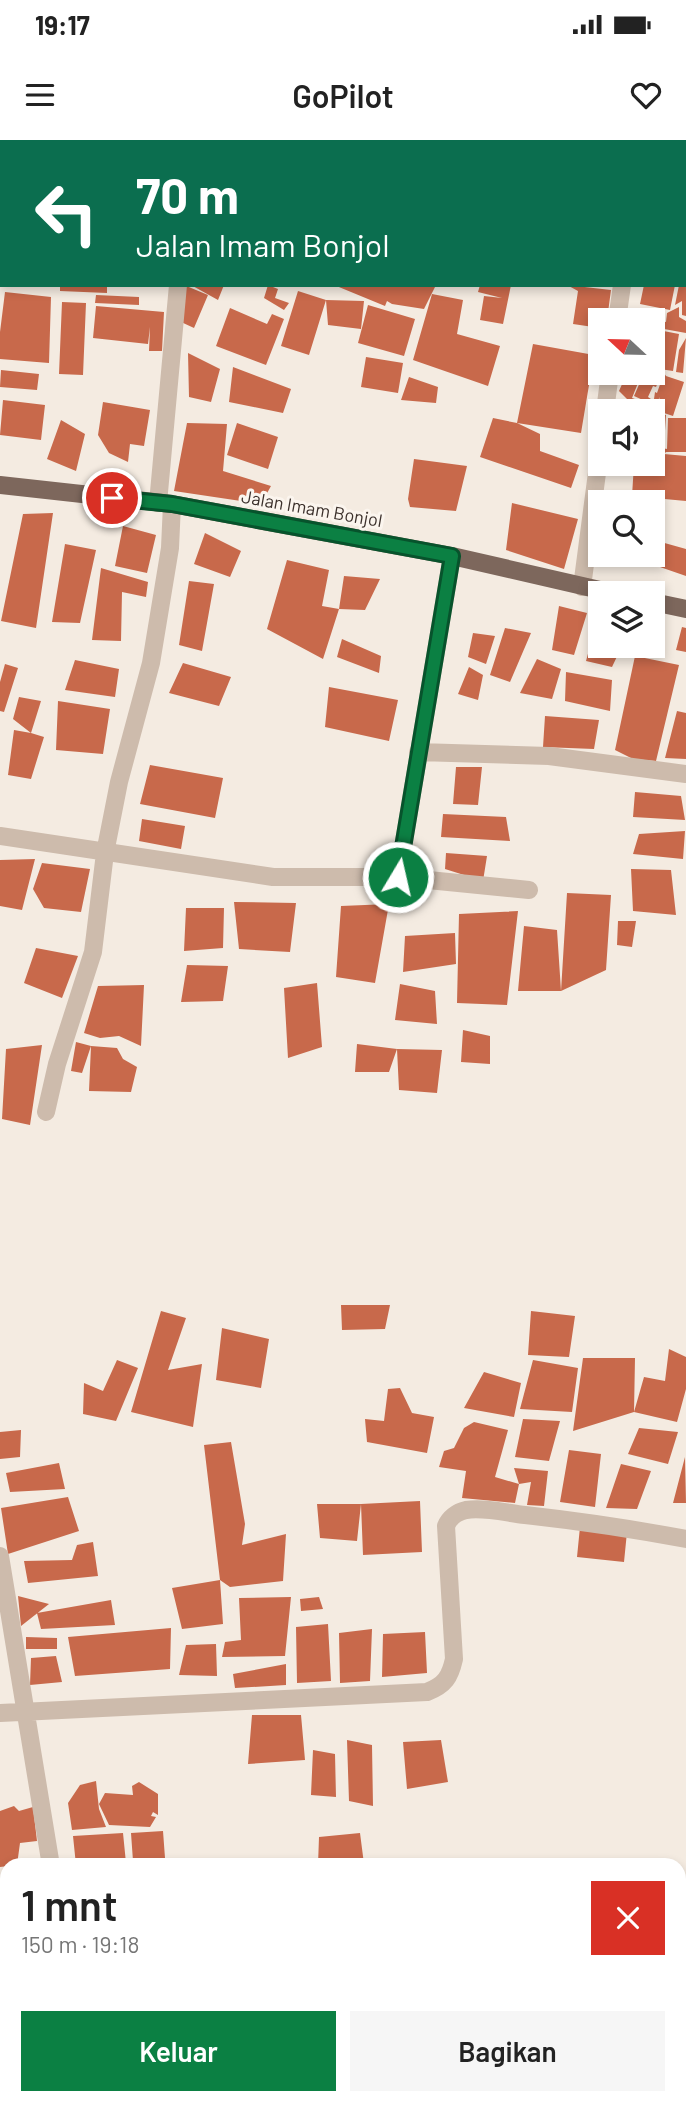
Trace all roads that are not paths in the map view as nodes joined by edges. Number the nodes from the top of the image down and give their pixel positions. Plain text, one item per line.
1 (178, 287) edge
2 (622, 287) edge
3 (619, 308) edge
4 (597, 476) edge
5 (0, 485) edge
6 (165, 504) junction
7 (452, 556) junction
8 (582, 587) junction
9 (588, 588) edge
10 (665, 605) edge
11 (686, 609) edge
12 (418, 752) junction
13 (686, 774) edge
14 (0, 836) edge
15 (105, 853) junction
16 (398, 877) junction
17 (529, 890) dead end
18 (46, 1112) dead end
19 (686, 1539) edge
20 (0, 1556) edge
21 (24, 1711) junction
22 (0, 1713) edge
23 (50, 1858) edge

1 - 6 street
2 - 3 street
4 - 8 street
5 - 6 main road, Jalan Imam Bonjol
6 - 7 main road, Jalan Imam Bonjol
6 - 15 street
7 - 8 main road, Jalan Imam Bonjol
7 - 12 street
8 - 9 main road, Jalan Imam Bonjol
10 - 11 main road
12 - 13 street
12 - 16 street
14 - 15 street
15 - 16 street
15 - 18 street
16 - 17 street
19 - 21 street
20 - 21 street
21 - 22 street
21 - 23 street

